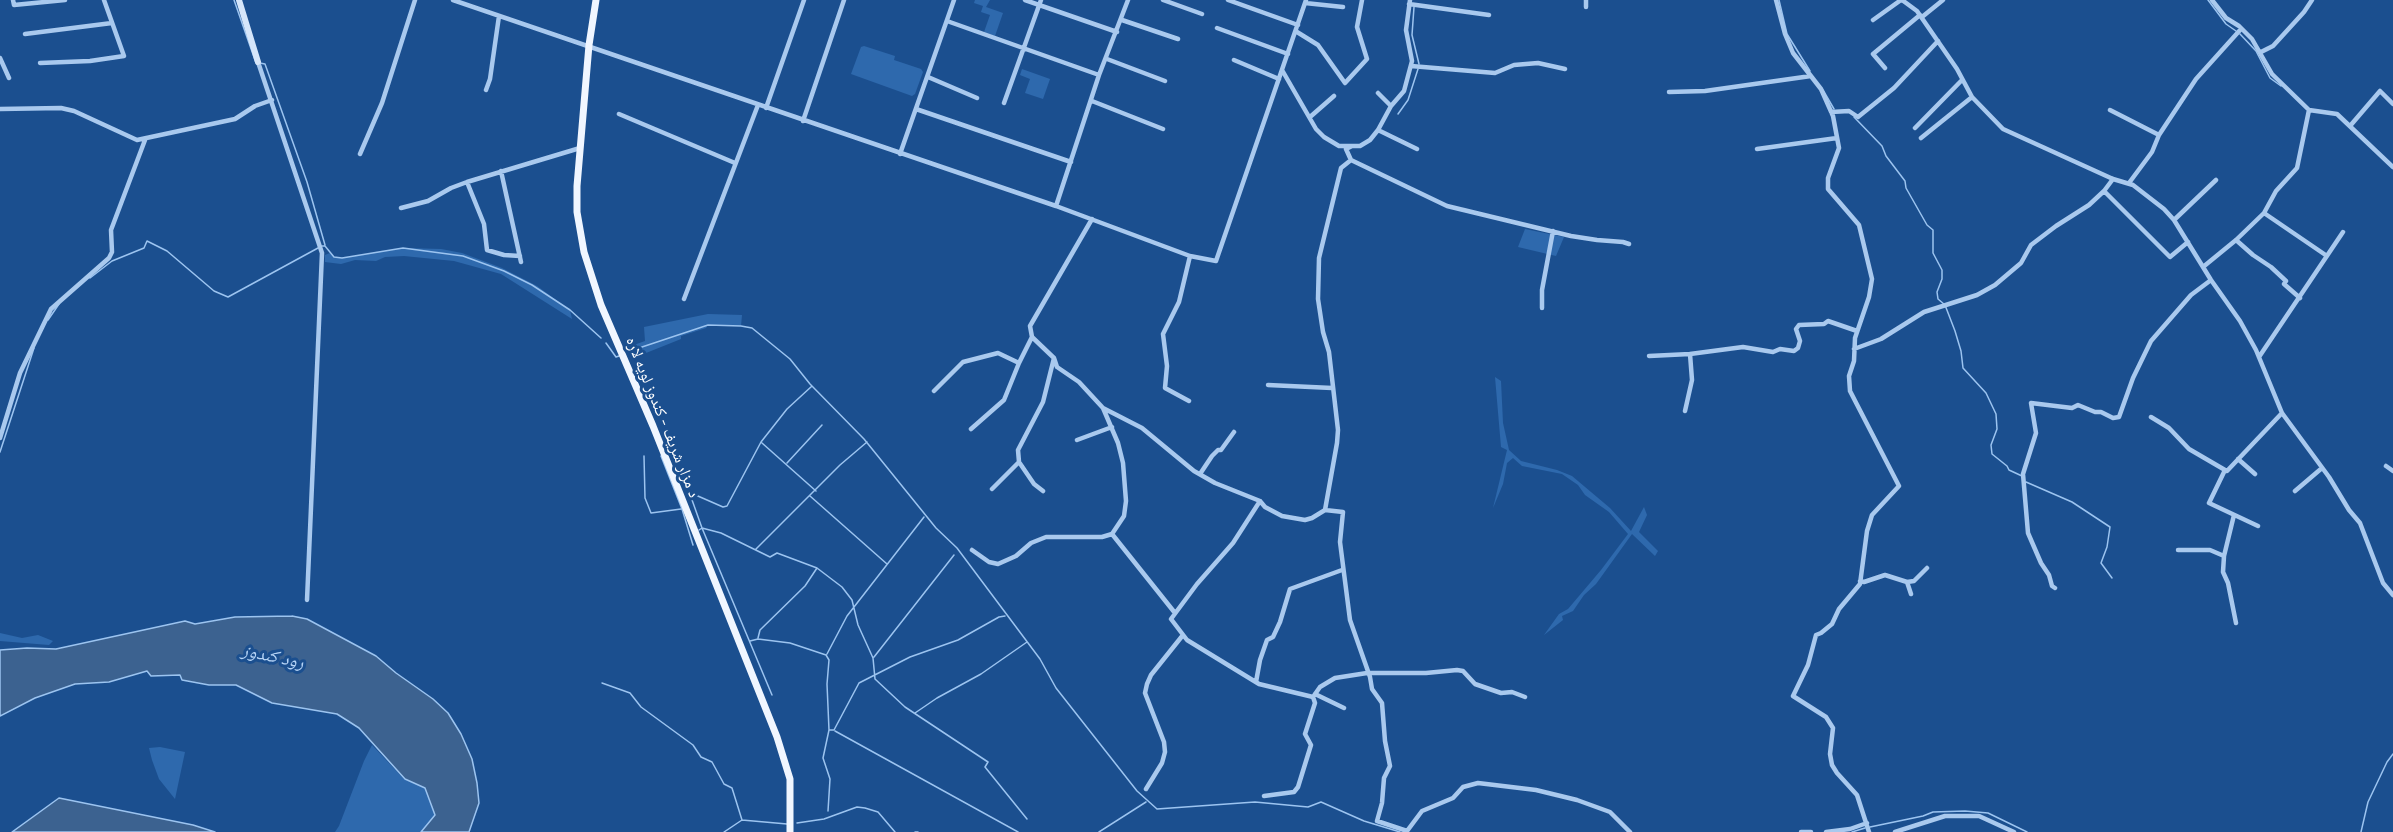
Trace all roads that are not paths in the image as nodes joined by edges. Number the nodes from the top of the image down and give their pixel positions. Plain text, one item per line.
1 (13, 0) edge
2 (65, 0) edge
3 (104, 0) edge
4 (239, 0) edge
5 (415, 0) edge
6 (453, 0) edge
7 (596, 0) edge
8 (804, 0) edge
9 (844, 0) edge
10 (954, 0) edge
11 (1025, 0) edge
12 (1128, 0) edge
13 (1163, 0) edge
14 (1228, 0) edge
15 (1362, 0) edge
16 (1586, 0) edge
17 (1776, 0) edge
18 (1901, 0) edge
19 (1943, 0) edge
20 (2212, 0) edge
21 (2312, 0) edge
22 (1306, 2) edge
23 (1410, 2) edge
24 (1040, 3) edge
25 (1343, 7) dead end
26 (1586, 7) dead end
27 (1203, 14) dead end
28 (1489, 15) dead end
29 (499, 16) junction
30 (1921, 16) junction
31 (1122, 20) junction
32 (1873, 20) dead end
33 (947, 21) junction
34 (112, 23) junction
35 (1298, 25) junction
36 (1217, 28) dead end
37 (2241, 29) junction
38 (1117, 32) junction
39 (1297, 32) junction
40 (25, 33) dead end
41 (1178, 39) dead end
42 (1938, 41) junction
43 (590, 45) junction
44 (1023, 48) junction
45 (2261, 52) junction
46 (1288, 54) junction
47 (0, 58) edge
48 (1107, 59) junction
49 (1234, 60) dead end
50 (39, 63) dead end
51 (259, 64) joint
52 (1411, 66) junction
53 (1885, 68) dead end
54 (1565, 69) dead end
55 (1282, 70) junction
56 (1099, 75) junction
57 (1811, 76) junction
58 (928, 77) junction
59 (9, 78) dead end
60 (1280, 79) junction
61 (1962, 80) junction
62 (1165, 81) dead end
63 (486, 90) dead end
64 (1669, 92) dead end
65 (1378, 93) dead end
66 (1334, 96) dead end
67 (1972, 97) junction
68 (977, 98) dead end
69 (272, 100) junction
70 (1092, 101) junction
71 (1004, 103) dead end
72 (2393, 104) edge
73 (758, 105) junction
74 (1391, 106) junction
75 (766, 108) junction
76 (0, 109) edge
77 (916, 109) junction
78 (2110, 110) dead end
79 (2309, 110) junction
80 (1831, 111) junction
81 (619, 114) dead end
82 (1310, 117) junction
83 (803, 121) junction
84 (2350, 126) junction
85 (1915, 128) dead end
86 (1164, 129) dead end
87 (1378, 130) junction
88 (2159, 135) junction
89 (1837, 138) junction
90 (1921, 138) dead end
91 (145, 140) junction
92 (1352, 146) junction
93 (580, 148) junction
94 (1417, 149) dead end
95 (1757, 149) dead end
96 (360, 154) dead end
97 (900, 154) junction
98 (1351, 159) junction
99 (1071, 162) junction
100 (735, 163) junction
101 (2393, 167) edge
102 (501, 171) junction
103 (2113, 179) junction
104 (2216, 180) dead end
105 (467, 182) junction
106 (2128, 183) junction
107 (2104, 191) junction
108 (1056, 206) junction
109 (401, 208) dead end
110 (2264, 213) junction
111 (1092, 219) junction
112 (2174, 220) junction
113 (1553, 231) junction
114 (2343, 232) dead end
115 (2236, 240) junction
116 (2188, 242) junction
117 (1629, 244) dead end
118 (520, 256) junction
119 (1190, 256) junction
120 (2327, 256) junction
121 (521, 262) dead end
122 (2203, 267) junction
123 (2211, 280) junction
124 (2300, 298) junction
125 (684, 299) dead end
126 (1542, 308) dead end
127 (1857, 331) junction
128 (1032, 338) junction
129 (1854, 349) junction
130 (1690, 354) junction
131 (1649, 356) dead end
132 (2259, 357) junction
133 (1054, 358) junction
134 (1019, 363) junction
135 (1268, 385) dead end
136 (1332, 388) junction
137 (934, 391) dead end
138 (1190, 401) dead end
139 (1103, 408) junction
140 (1685, 411) dead end
141 (2282, 413) junction
142 (2151, 417) dead end
143 (1112, 427) junction
144 (971, 429) dead end
145 (1234, 432) dead end
146 (0, 438) edge
147 (1077, 440) dead end
148 (2238, 459) junction
149 (1019, 462) junction
150 (2386, 466) dead end
151 (2322, 468) junction
152 (2225, 470) junction
153 (2393, 471) edge
154 (1200, 474) junction
155 (2255, 474) dead end
156 (992, 489) dead end
157 (1043, 491) dead end
158 (2295, 491) dead end
159 (1260, 501) junction
160 (1325, 510) junction
161 (2234, 515) junction
162 (2258, 526) dead end
163 (1112, 534) junction
164 (972, 550) dead end
165 (2178, 550) dead end
166 (2224, 556) junction
167 (1927, 568) dead end
168 (1342, 570) junction
169 (1860, 581) junction
170 (1908, 582) junction
171 (2055, 588) dead end
172 (1911, 594) dead end
173 (2393, 595) edge
174 (308, 600) dead end
175 (1175, 613) junction
176 (2236, 623) dead end
177 (1183, 635) junction
178 (1367, 673) junction
179 (1256, 682) junction
180 (1314, 696) junction
181 (1525, 697) dead end
182 (1344, 708) dead end
183 (1146, 789) dead end
184 (1264, 796) dead end
185 (1867, 823) junction
186 (790, 832) edge
187 (1630, 832) edge
188 (1801, 832) edge
189 (1811, 832) edge
190 (1826, 832) edge
191 (1869, 832) edge
192 (1895, 832) edge
193 (2014, 832) edge

1 - 2 street
3 - 34 street
4 - 51 street
5 - 96 street
6 - 29 street
7 - 43 main road, د مزار شریف - کندوز لویه لاره
8 - 75 street
9 - 83 street
10 - 33 street
11 - 24 street
12 - 31 street
13 - 27 street
14 - 35 street
15 - 39 street
16 - 26 street
17 - 57 street
18 - 30 street
18 - 32 street
19 - 30 street
20 - 37 street
21 - 45 street
22 - 25 street
22 - 35 street
23 - 28 street
23 - 52 street
24 - 38 street
24 - 44 street
29 - 43 street
29 - 63 street
30 - 42 street
30 - 53 street
31 - 38 street
31 - 41 street
33 - 44 street
33 - 58 street
34 - 40 street
34 - 50 street
35 - 39 street
36 - 46 street
37 - 45 street
37 - 88 street
38 - 48 street
39 - 46 street
42 - 61 street
42 - 80 street
43 - 73 street
43 - 93 main road, د مزار شریف - کندوز لویه لاره
44 - 56 street
44 - 71 street
45 - 79 street
46 - 55 street
47 - 59 street
48 - 56 street
48 - 62 street
49 - 60 street
51 - 69 street
52 - 54 street
52 - 74 street
55 - 60 street
55 - 82 street
56 - 70 street
57 - 64 street
57 - 80 street
58 - 68 street
58 - 77 street
60 - 119 street
61 - 67 street
61 - 85 street
65 - 74 street
66 - 82 street
67 - 90 street
67 - 103 street
69 - 91 street
69 - 174 street
70 - 86 street
70 - 99 street
72 - 84 street
73 - 75 street
73 - 100 street
74 - 87 street
75 - 83 street
76 - 91 street
77 - 97 street
77 - 99 street
78 - 88 street
79 - 84 street
79 - 110 street
80 - 89 street
81 - 100 street
82 - 92 street
83 - 97 street
84 - 101 street
87 - 92 street
87 - 94 street
88 - 106 street
89 - 95 street
89 - 127 street
91 - 146 street
92 - 98 street
93 - 102 street
93 - 186 main road, د مزار شریف - کندوز لویه لاره
97 - 108 street
98 - 113 street
98 - 136 street
99 - 108 street
100 - 125 street
102 - 105 street
102 - 118 street
103 - 106 street
103 - 107 street
104 - 112 street
105 - 109 street
105 - 118 street
106 - 112 street
107 - 116 street
107 - 129 street
108 - 111 street
110 - 115 street
110 - 120 street
111 - 119 street
111 - 128 street
112 - 116 street
113 - 117 street
113 - 126 street
114 - 120 street
115 - 122 street
115 - 124 street
116 - 122 street
118 - 121 street
119 - 138 street
120 - 124 street
122 - 123 street
123 - 132 street
123 - 171 street
124 - 132 street
127 - 129 street
127 - 130 street
128 - 133 street
128 - 134 street
129 - 169 street
130 - 131 street
130 - 140 street
132 - 141 street
133 - 139 street
133 - 149 street
134 - 137 street
134 - 144 street
135 - 136 street
136 - 160 street
139 - 143 street
139 - 154 street
141 - 148 street
141 - 151 street
142 - 152 street
143 - 147 street
143 - 163 street
145 - 154 street
148 - 152 street
148 - 155 street
149 - 156 street
149 - 157 street
150 - 153 street
151 - 158 street
151 - 173 street
152 - 161 street
154 - 159 street
159 - 160 street
159 - 175 street
160 - 168 street
161 - 162 street
161 - 166 street
163 - 164 street
163 - 175 street
165 - 166 street
166 - 176 street
167 - 170 street
168 - 178 street
168 - 179 street
169 - 170 street
169 - 185 street
170 - 172 street
175 - 177 street
177 - 179 street
177 - 183 street
178 - 180 street
178 - 181 street
178 - 187 street
179 - 180 street
180 - 182 street
180 - 184 street
185 - 190 street
185 - 191 street
188 - 189 street
192 - 193 street

